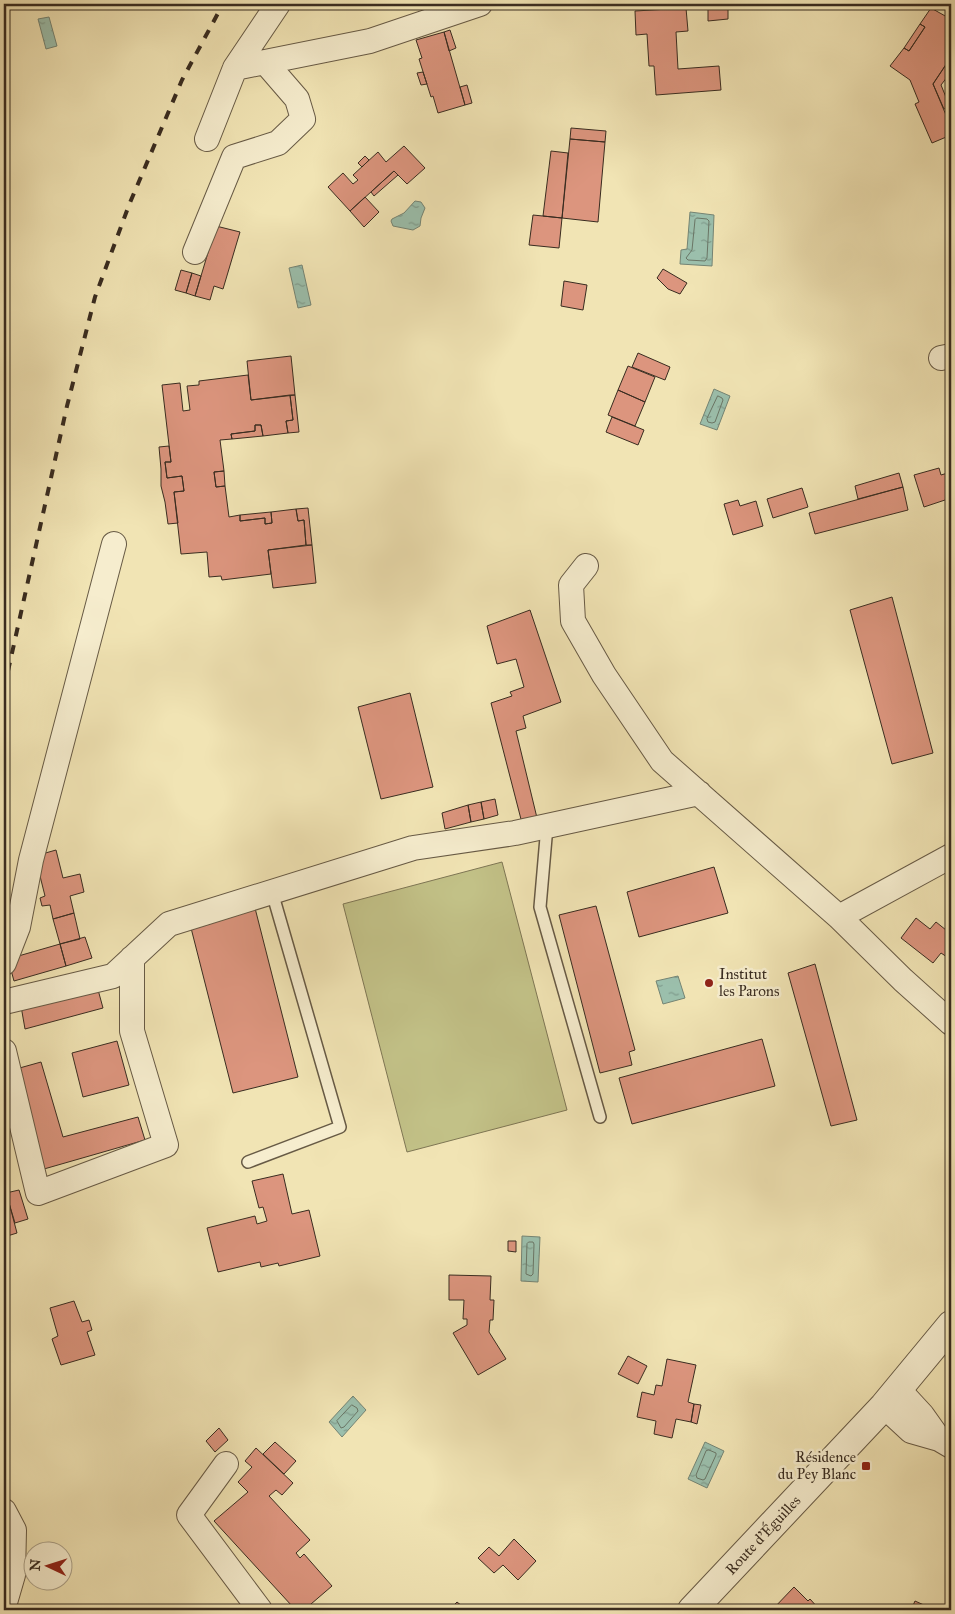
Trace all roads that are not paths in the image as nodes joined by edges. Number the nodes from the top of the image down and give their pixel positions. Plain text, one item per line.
1 (278, 4) edge
2 (480, 4) edge
3 (265, 62) junction
4 (235, 68) junction
5 (208, 139) dead end
6 (195, 252) dead end
7 (114, 544) dead end
8 (586, 566) dead end
9 (699, 793) junction
10 (546, 826) junction
11 (951, 856) edge
12 (272, 892) junction
13 (839, 917) junction
14 (132, 958) junction
15 (4, 963) edge
16 (4, 1002) edge
17 (951, 1023) edge
18 (4, 1057) edge
19 (600, 1118) dead end
20 (248, 1162) dead end
21 (951, 1325) edge
22 (891, 1398) junction
23 (945, 1443) edge
24 (226, 1464) dead end
25 (4, 1511) edge
26 (4, 1606) edge
27 (260, 1610) edge
28 (692, 1610) edge

1 - 4 street
2 - 3 street
3 - 4 street
3 - 6 street
4 - 5 street
7 - 15 street
8 - 9 street
9 - 10 street
9 - 13 street
10 - 12 street
10 - 19 lane
11 - 13 street
12 - 14 street
12 - 20 lane
13 - 17 street
14 - 16 street
14 - 18 street
21 - 22 street, Route d'Éguilles
22 - 23 street
22 - 28 street, Route d'Éguilles
24 - 27 street
25 - 26 street

